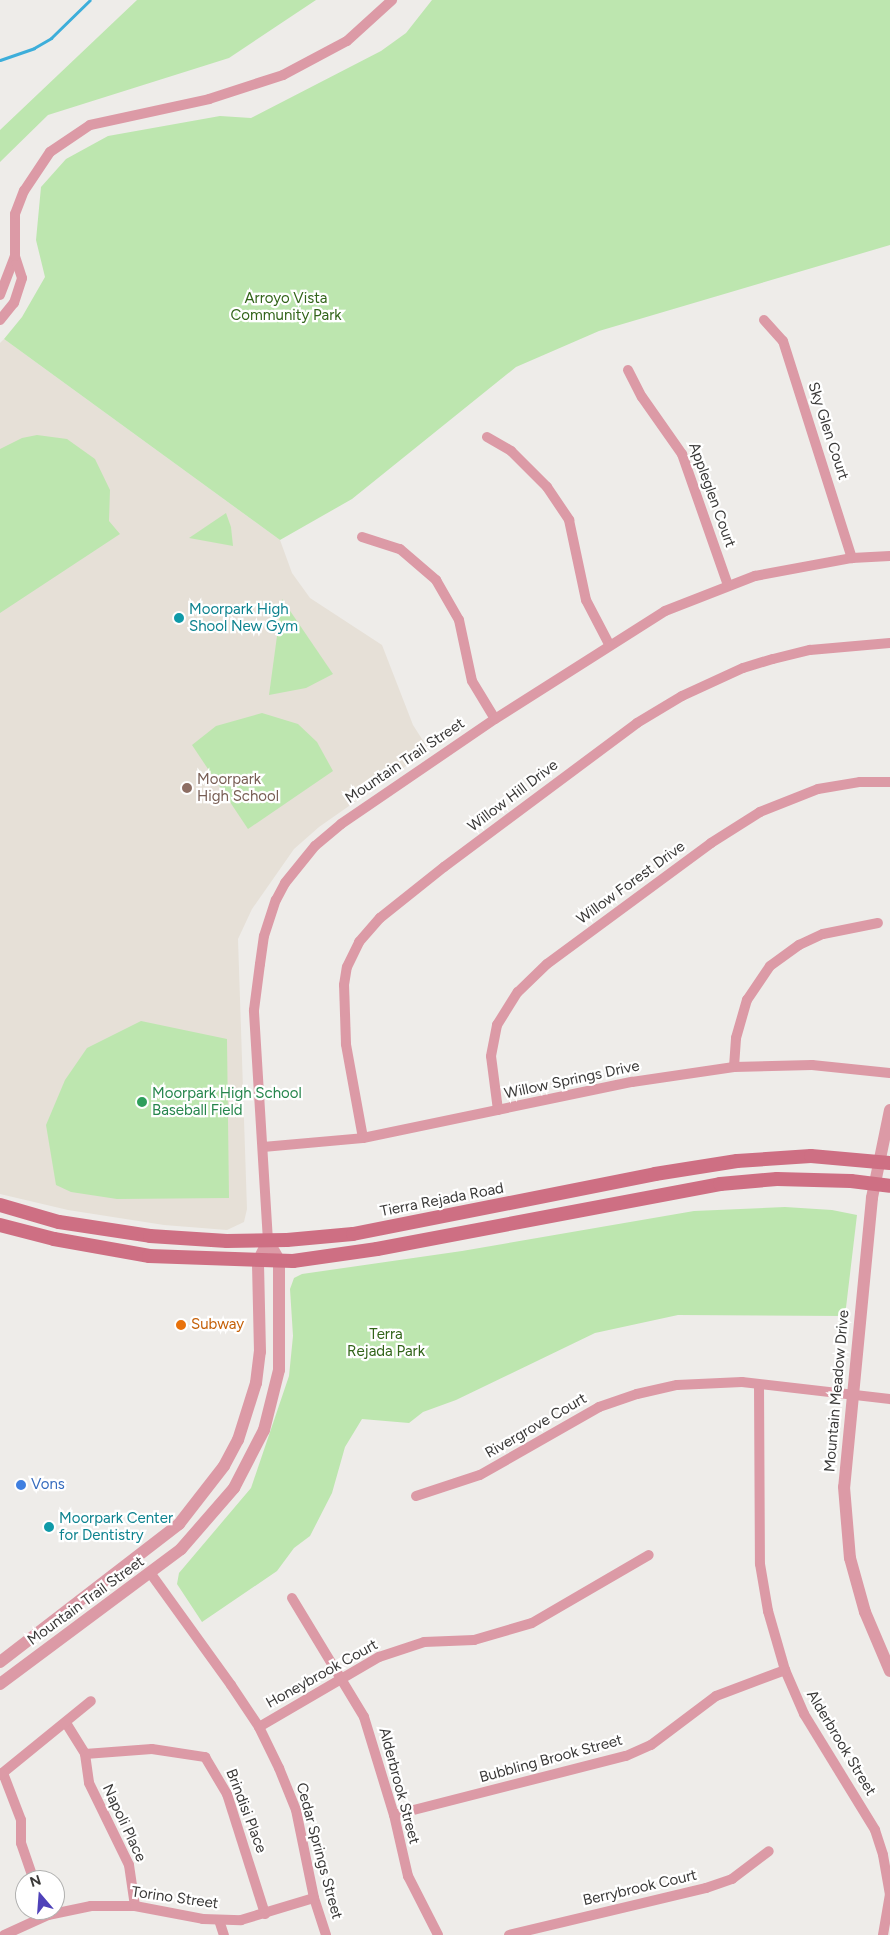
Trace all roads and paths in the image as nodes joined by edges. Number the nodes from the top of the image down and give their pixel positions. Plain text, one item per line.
1 (392, 0) edge
2 (15, 256) junction
3 (0, 295) edge
4 (0, 320) edge
5 (764, 320) dead end
6 (628, 370) dead end
7 (487, 437) dead end
8 (362, 536) dead end
9 (890, 556) edge
10 (852, 558) junction
11 (728, 585) junction
12 (890, 642) edge
13 (609, 644) junction
14 (495, 719) junction
15 (890, 782) edge
16 (878, 924) dead end
17 (734, 1067) junction
18 (890, 1073) edge
19 (498, 1110) junction
20 (890, 1110) edge
21 (362, 1138) junction
22 (263, 1147) junction
23 (885, 1162) edge
24 (875, 1184) junction
25 (890, 1186) edge
26 (0, 1205) edge
27 (0, 1225) edge
28 (268, 1240) junction
29 (279, 1260) junction
30 (258, 1261) junction
31 (759, 1385) junction
32 (851, 1396) junction
33 (890, 1399) edge
34 (416, 1496) dead end
35 (649, 1555) dead end
36 (151, 1574) junction
37 (292, 1598) dead end
38 (0, 1662) edge
39 (785, 1670) junction
40 (890, 1670) edge
41 (341, 1679) junction
42 (0, 1684) edge
43 (92, 1701) dead end
44 (66, 1723) junction
45 (259, 1727) junction
46 (85, 1754) junction
47 (1, 1774) edge
48 (394, 1816) junction
49 (769, 1850) dead end
50 (30, 1870) edge
51 (314, 1898) junction
52 (135, 1906) junction
53 (65, 1910) edge
54 (265, 1914) junction
55 (33, 1920) edge
56 (219, 1920) junction
57 (4, 1935) edge
58 (224, 1935) edge
59 (326, 1935) edge
60 (438, 1935) edge
61 (508, 1935) edge
62 (883, 1935) edge

1 - 2 street
2 - 3 street
2 - 4 street
5 - 10 street, Sky Glen Court
6 - 11 street, Appleglen Court
7 - 13 street
8 - 14 street
9 - 10 street, Mountain Trail Street
10 - 11 street, Mountain Trail Street
11 - 13 street, Mountain Trail Street
12 - 21 street, Willow Hill Drive
13 - 14 street, Mountain Trail Street
14 - 22 street, Mountain Trail Street
15 - 19 street, Willow Forest Drive
16 - 17 street
17 - 18 street, Willow Springs Drive
17 - 19 street, Willow Springs Drive
19 - 21 street, Willow Springs Drive
20 - 23 street, Mountain Meadow Drive
21 - 22 street, Willow Springs Drive
22 - 28 street, Mountain Trail Street
23 - 24 street, Mountain Meadow Drive
23 - 28 main road, Tierra Rejada Road
24 - 25 main road
24 - 29 main road
24 - 32 street, Mountain Meadow Drive
26 - 28 main road, Tierra Rejada Road
27 - 30 main road
28 - 29 street, Mountain Trail Street
28 - 30 street, Mountain Trail Street
29 - 30 main road
29 - 36 street, Mountain Trail Street
30 - 38 street, Mountain Trail Street
31 - 32 street, Rivergrove Court
31 - 34 street, Rivergrove Court
31 - 39 street, Alderbrook Street
32 - 33 street, Rivergrove Court
32 - 40 street, Mountain Meadow Drive
35 - 41 street, Honeybrook Court
36 - 42 street, Mountain Trail Street
36 - 45 street, Cedar Springs Street
37 - 41 street, Alderbrook Street
39 - 48 street, Bubbling Brook Street
39 - 62 street, Alderbrook Street
41 - 45 street, Honeybrook Court
41 - 48 street, Alderbrook Street
43 - 44 street
44 - 46 street
44 - 47 street
45 - 51 street, Cedar Springs Street
46 - 52 street, Napoli Place
46 - 54 street, Brindisi Place
47 - 50 street
48 - 60 street, Alderbrook Street
49 - 61 street, Berrybrook Court
51 - 54 street, Torino Street
51 - 59 street, Cedar Springs Street
52 - 53 street, Torino Street
52 - 56 street, Torino Street
54 - 56 street, Torino Street
55 - 57 street, Torino Street
56 - 58 street

